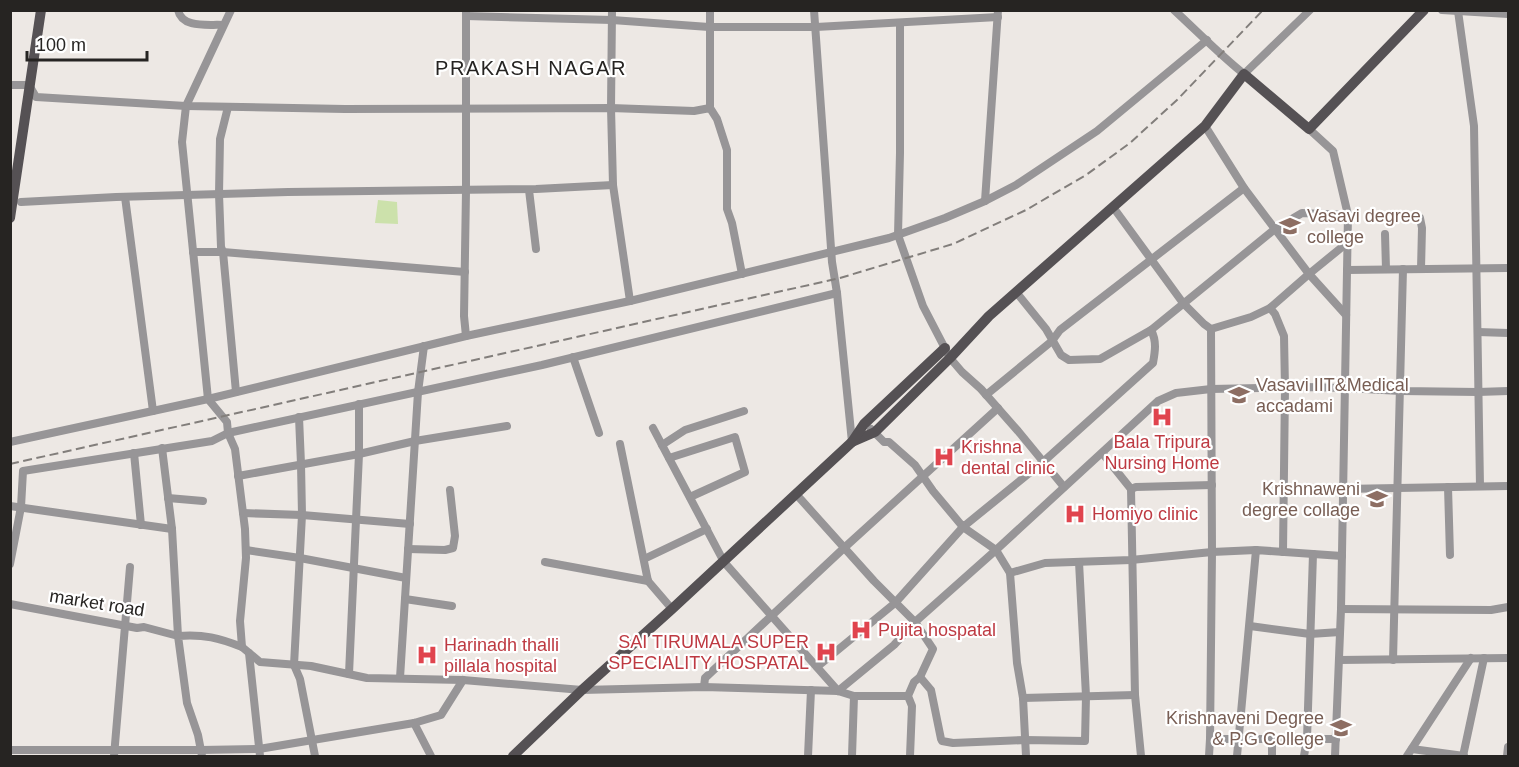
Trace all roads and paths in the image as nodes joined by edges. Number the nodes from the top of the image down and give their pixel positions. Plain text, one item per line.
1 (41, 10) edge
2 (178, 10) edge
3 (231, 10) edge
4 (710, 10) edge
5 (814, 10) edge
6 (1174, 10) edge
7 (1310, 10) edge
8 (1424, 10) edge
9 (1442, 10) edge
10 (1458, 11) edge
11 (466, 13) edge
12 (998, 14) edge
13 (1509, 14) edge
14 (612, 15) edge
15 (900, 23) junction
16 (223, 25) junction
17 (709, 27) junction
18 (816, 27) junction
19 (1207, 40) junction
20 (1244, 74) junction
21 (10, 85) edge
22 (28, 91) junction
23 (186, 106) junction
24 (228, 107) junction
25 (467, 108) junction
26 (611, 108) junction
27 (710, 108) junction
28 (1205, 126) junction
29 (1309, 129) junction
30 (613, 185) junction
31 (1244, 188) junction
32 (529, 190) junction
33 (466, 191) junction
34 (219, 194) junction
35 (187, 195) junction
36 (125, 197) junction
37 (985, 201) junction
38 (21, 202) dead end
39 (1113, 207) junction
40 (1348, 215) junction
41 (10, 218) edge
42 (1420, 218) dead end
43 (1275, 229) junction
44 (1385, 234) dead end
45 (898, 235) junction
46 (1347, 243) junction
47 (536, 249) dead end
48 (193, 252) junction
49 (223, 252) junction
50 (831, 253) junction
51 (1151, 260) junction
52 (1476, 268) junction
53 (1509, 268) edge
54 (1386, 269) junction
55 (1403, 269) junction
56 (1421, 269) junction
57 (1347, 270) junction
58 (465, 272) junction
59 (742, 274) junction
60 (1309, 274) junction
61 (1016, 292) junction
62 (837, 293) junction
63 (630, 301) junction
64 (1183, 303) junction
65 (1270, 308) junction
66 (1346, 315) junction
67 (1211, 329) junction
68 (1151, 330) junction
69 (1478, 332) junction
70 (1509, 333) edge
71 (466, 336) junction
72 (1052, 341) junction
73 (424, 346) junction
74 (947, 353) junction
75 (573, 357) junction
76 (1285, 388) junction
77 (1345, 388) junction
78 (1211, 390) junction
79 (1401, 391) junction
80 (1509, 391) edge
81 (236, 392) junction
82 (418, 392) junction
83 (1478, 392) junction
84 (986, 395) junction
85 (208, 399) junction
86 (359, 405) junction
87 (998, 408) junction
88 (153, 411) junction
89 (744, 411) dead end
90 (299, 417) junction
91 (864, 424) junction
92 (507, 426) dead end
93 (653, 428) dead end
94 (875, 432) junction
95 (228, 433) junction
96 (599, 433) dead end
97 (415, 441) junction
98 (10, 442) edge
99 (852, 442) junction
100 (620, 444) dead end
101 (662, 445) junction
102 (162, 448) junction
103 (134, 453) junction
104 (359, 454) junction
105 (1103, 454) junction
106 (669, 458) junction
107 (1043, 462) junction
108 (302, 464) junction
109 (238, 476) junction
110 (923, 477) junction
111 (1212, 485) junction
112 (1480, 486) junction
113 (1509, 486) edge
114 (1064, 487) junction
115 (1398, 488) junction
116 (1448, 488) junction
117 (1131, 489) junction
118 (1343, 489) junction
119 (450, 490) dead end
120 (796, 494) junction
121 (690, 496) junction
122 (168, 498) junction
123 (203, 501) dead end
124 (10, 506) edge
125 (21, 507) junction
126 (243, 513) junction
127 (302, 515) junction
128 (356, 520) junction
129 (410, 524) junction
130 (141, 525) junction
131 (963, 527) junction
132 (172, 529) junction
133 (707, 529) junction
134 (844, 548) junction
135 (408, 549) junction
136 (246, 550) junction
137 (996, 550) junction
138 (1256, 550) junction
139 (1212, 552) junction
140 (1283, 552) junction
141 (1313, 554) junction
142 (1450, 555) dead end
143 (1342, 556) junction
144 (300, 558) junction
145 (644, 559) junction
146 (1131, 560) junction
147 (546, 562) dead end
148 (724, 562) junction
149 (1079, 562) junction
150 (10, 564) edge
151 (130, 567) dead end
152 (355, 568) junction
153 (1010, 573) junction
154 (406, 578) junction
155 (648, 581) junction
156 (405, 599) junction
157 (895, 603) junction
158 (10, 604) edge
159 (452, 606) dead end
160 (1509, 608) edge
161 (672, 609) junction
162 (1341, 609) junction
163 (1394, 610) junction
164 (772, 616) junction
165 (915, 622) junction
166 (125, 626) junction
167 (1250, 626) junction
168 (1340, 632) junction
169 (1310, 634) junction
170 (178, 636) junction
171 (246, 650) junction
172 (1471, 658) junction
173 (1484, 658) junction
174 (1509, 658) edge
175 (1339, 660) junction
176 (1393, 660) junction
177 (294, 664) junction
178 (817, 667) junction
179 (350, 674) junction
180 (920, 677) junction
181 (400, 678) junction
182 (463, 680) junction
183 (704, 687) junction
184 (582, 690) junction
185 (812, 690) junction
186 (838, 691) junction
187 (1135, 695) junction
188 (854, 696) junction
189 (908, 696) junction
190 (1086, 696) junction
191 (1023, 698) junction
192 (414, 723) junction
193 (1238, 738) junction
194 (1272, 738) junction
195 (1210, 739) junction
196 (1307, 739) junction
197 (1336, 739) junction
198 (312, 740) junction
199 (1025, 740) junction
200 (1509, 747) edge
201 (10, 750) edge
202 (260, 752) edge
203 (114, 753) edge
204 (201, 753) edge
205 (1409, 753) edge
206 (315, 756) edge
207 (430, 756) edge
208 (513, 756) edge
209 (808, 756) edge
210 (852, 756) edge
211 (909, 756) edge
212 (1026, 756) edge
213 (1141, 756) edge
214 (1209, 756) edge
215 (1237, 756) edge
216 (1272, 756) edge
217 (1304, 756) edge
218 (1335, 756) edge
219 (1463, 756) edge
220 (1507, 756) edge

1 - 22 main road
2 - 16 street
3 - 16 street
4 - 17 street
5 - 18 street
6 - 19 street
7 - 20 street
8 - 29 main road
9 - 10 street
10 - 13 street
10 - 52 street
11 - 14 street
11 - 25 street
12 - 15 street
12 - 37 street
14 - 17 street
14 - 26 street
15 - 18 street
15 - 45 street
16 - 23 street
17 - 18 street
17 - 27 street
18 - 50 street
19 - 20 street
19 - 37 street
20 - 28 main road
20 - 29 main road
21 - 22 street
22 - 23 street
22 - 41 main road
23 - 24 street
23 - 35 street
24 - 25 street
24 - 34 street
25 - 26 street
25 - 33 street
26 - 27 street
26 - 30 street
27 - 59 street
28 - 31 street
28 - 39 main road
29 - 40 street
30 - 32 street
30 - 63 street
31 - 43 street
31 - 51 street
32 - 33 street
32 - 47 street
33 - 34 street
33 - 58 street
34 - 35 street
34 - 49 street
35 - 36 street
35 - 48 street
36 - 38 street
36 - 88 street
37 - 45 street
39 - 51 street
39 - 61 main road
40 - 43 street
40 - 46 street
42 - 56 street
43 - 60 street
43 - 64 street
44 - 54 street
45 - 50 street
45 - 74 street
46 - 57 street
46 - 60 street
48 - 49 street
48 - 85 street
49 - 58 street
49 - 81 street
50 - 59 street
50 - 62 street
51 - 64 street
51 - 72 street
52 - 53 street
52 - 56 street
52 - 69 street
54 - 55 street
54 - 57 street
55 - 56 street
55 - 79 street
57 - 66 street
58 - 71 street
59 - 63 street
60 - 65 street
60 - 66 street
61 - 72 street
61 - 74 main road
62 - 75 street
62 - 99 street
63 - 71 street
64 - 67 street
64 - 68 street
65 - 67 street
65 - 76 street
66 - 77 street
67 - 78 street
68 - 72 street
68 - 107 street
69 - 70 street
69 - 83 street
71 - 73 street
72 - 84 street
73 - 81 street
73 - 82 street
74 - 84 street
74 - 91 main road
74 - 94 main road
75 - 82 street
75 - 96 street
76 - 77 street
76 - 78 street
76 - 140 street
77 - 79 street
77 - 118 street
78 - 105 street
78 - 111 street
79 - 83 street
79 - 115 street
80 - 83 street
81 - 85 street
82 - 86 street
82 - 97 street
83 - 112 street
84 - 87 street
85 - 88 street
85 - 95 street
86 - 90 street
86 - 104 street
87 - 107 street
87 - 110 street
88 - 98 street
89 - 101 street
90 - 95 street
90 - 108 street
91 - 94 street
91 - 99 main road
92 - 97 street
93 - 101 street
94 - 99 main road
94 - 110 street
95 - 102 street
95 - 109 street
97 - 104 street
97 - 129 street
99 - 120 main road
100 - 145 street
101 - 106 street
102 - 103 street
102 - 122 street
103 - 125 street
103 - 130 street
104 - 108 street
104 - 128 street
105 - 114 street
105 - 117 street
106 - 121 street
106 - 121 street
107 - 114 street
107 - 131 street
108 - 109 street
108 - 127 street
109 - 126 street
110 - 131 street
110 - 134 street
111 - 117 street
111 - 139 street
112 - 113 street
112 - 116 street
114 - 137 street
115 - 116 street
115 - 118 street
115 - 163 street
116 - 142 street
117 - 146 street
118 - 143 street
119 - 135 street
120 - 134 street
120 - 148 main road
121 - 133 street
122 - 123 street
122 - 132 street
124 - 125 street
125 - 130 street
125 - 150 street
126 - 127 street
126 - 136 street
127 - 128 street
127 - 144 street
128 - 129 street
128 - 152 street
129 - 135 street
130 - 132 street
131 - 137 street
131 - 157 street
132 - 170 street
133 - 145 street
133 - 148 street
134 - 157 street
134 - 164 street
135 - 154 street
136 - 144 street
136 - 171 street
137 - 153 street
137 - 165 street
138 - 139 street
138 - 140 street
138 - 167 street
139 - 146 street
139 - 195 street
140 - 141 street
141 - 143 street
141 - 169 street
143 - 162 street
144 - 152 street
144 - 177 street
145 - 155 street
146 - 149 street
146 - 187 street
147 - 155 street
148 - 161 main road
148 - 164 street
149 - 153 street
149 - 190 street
151 - 166 street
152 - 154 street
152 - 179 street
153 - 191 street
154 - 156 street
155 - 161 street
156 - 159 street
156 - 181 street
157 - 165 street
157 - 178 street
158 - 166 street, market road
160 - 163 street
161 - 184 main road
162 - 163 street
162 - 168 street
163 - 176 street
164 - 178 street
164 - 183 street
165 - 180 street
165 - 186 street
166 - 170 street, market road
166 - 203 street
167 - 169 street
167 - 193 street
168 - 169 street
168 - 175 street
169 - 196 street
170 - 171 street, market road
170 - 204 street
171 - 177 street, market road
171 - 202 street
172 - 173 street
172 - 176 street
172 - 205 street
173 - 174 street
173 - 219 street
175 - 176 street
175 - 197 street
177 - 179 street, market road
177 - 198 street
178 - 186 street
179 - 181 street, market road
180 - 189 street
180 - 199 street
181 - 182 street, market road
182 - 184 street, market road
182 - 192 street
183 - 184 street, market road
183 - 185 street, market road
184 - 208 main road
185 - 186 street, market road
185 - 209 street
186 - 188 street, market road
187 - 190 street
187 - 213 street
188 - 189 street, market road
188 - 210 street
189 - 211 street
190 - 191 street
190 - 199 street
191 - 199 street
192 - 198 street
192 - 207 street
193 - 194 street
193 - 195 street
193 - 215 street
194 - 196 street
194 - 216 street
195 - 214 street
196 - 197 street
196 - 217 street
197 - 218 street
198 - 202 street
198 - 206 street
199 - 212 street
200 - 220 street
201 - 203 street
202 - 204 street
203 - 204 street
205 - 219 street

